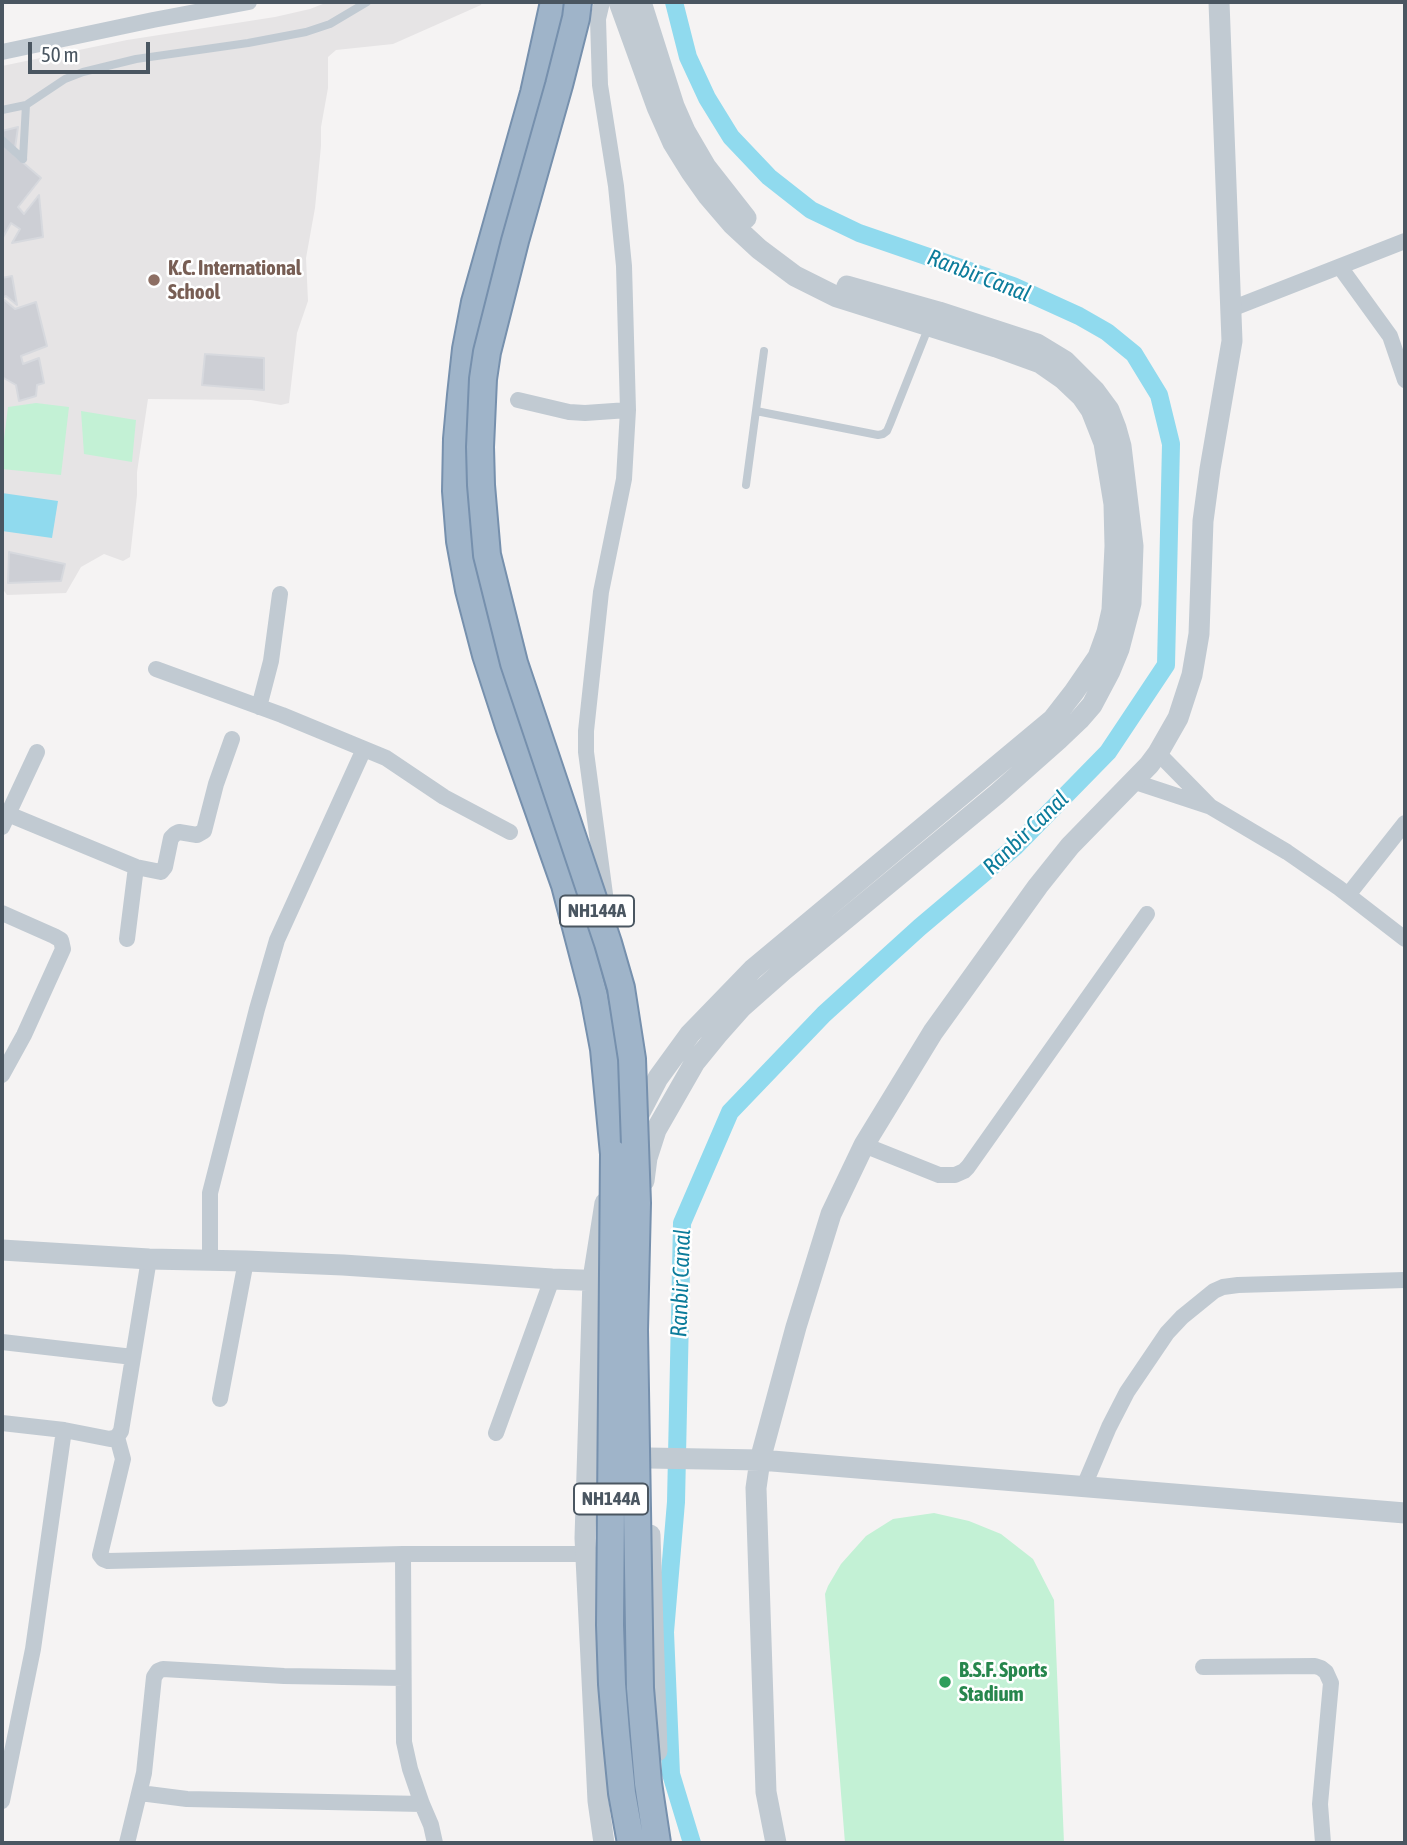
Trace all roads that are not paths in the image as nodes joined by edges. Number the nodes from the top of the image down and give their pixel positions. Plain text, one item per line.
1 (249, 2) edge
2 (366, 2) edge
3 (554, 2) edge
4 (578, 2) edge
5 (602, 2) edge
6 (619, 2) edge
7 (641, 2) edge
8 (1219, 2) edge
9 (2, 52) edge
10 (26, 105) junction
11 (2, 110) edge
12 (2, 140) edge
13 (1405, 241) edge
14 (1340, 267) junction
15 (1231, 309) junction
16 (929, 327) junction
17 (1399, 348) edge
18 (764, 351) dead end
19 (1405, 380) edge
20 (518, 400) dead end
21 (628, 410) junction
22 (756, 411) junction
23 (746, 485) dead end
24 (280, 594) dead end
25 (156, 669) dead end
26 (259, 707) junction
27 (232, 739) dead end
28 (364, 749) junction
29 (37, 751) dead end
30 (1158, 753) junction
31 (1132, 782) junction
32 (1211, 807) junction
33 (5, 820) edge
34 (1405, 823) edge
35 (510, 832) dead end
36 (136, 867) junction
37 (1348, 895) junction
38 (2, 913) edge
39 (1147, 914) dead end
40 (127, 939) dead end
41 (1405, 939) edge
42 (2, 1075) edge
43 (639, 1113) junction
44 (864, 1144) junction
45 (644, 1179) junction
46 (2, 1250) edge
47 (149, 1259) junction
48 (210, 1261) junction
49 (246, 1261) junction
50 (552, 1279) junction
51 (593, 1279) junction
52 (1405, 1280) edge
53 (646, 1285) junction
54 (2, 1342) edge
55 (133, 1357) junction
56 (220, 1399) dead end
57 (2, 1423) edge
58 (64, 1430) junction
59 (496, 1433) dead end
60 (117, 1437) junction
61 (652, 1458) junction
62 (760, 1460) junction
63 (1084, 1486) junction
64 (1405, 1513) edge
65 (403, 1554) junction
66 (586, 1554) junction
67 (1203, 1667) dead end
68 (403, 1678) junction
69 (140, 1793) junction
70 (2, 1801) edge
71 (422, 1804) junction
72 (127, 1843) edge
73 (435, 1843) edge
74 (604, 1843) edge
75 (632, 1843) edge
76 (657, 1843) edge
77 (670, 1843) edge
78 (776, 1843) edge
79 (1323, 1843) edge

1 - 9 street
2 - 10 lane
3 - 75 highway, NH144A, bridge
4 - 76 highway, NH144A, bridge
5 - 21 street
6 - 16 street
7 - 45 street
8 - 15 street
10 - 11 lane
10 - 12 lane
13 - 14 street
14 - 15 street
14 - 17 street
15 - 30 street
16 - 22 lane
16 - 43 street
17 - 19 street
18 - 22 lane
20 - 21 street
21 - 43 street
22 - 23 lane
24 - 26 street
25 - 26 street
26 - 28 street
27 - 36 street
28 - 35 street
28 - 48 street
29 - 33 street
30 - 31 street
30 - 32 street
31 - 32 street
31 - 44 street
32 - 37 street
33 - 36 street
34 - 37 street
36 - 40 street
37 - 41 street
38 - 42 street
39 - 44 street
43 - 45 street
43 - 51 street
44 - 62 street
45 - 53 street
46 - 47 street
47 - 48 street
47 - 55 street
48 - 49 street
49 - 50 street
49 - 56 street
50 - 51 street
50 - 59 street
51 - 53 street
51 - 66 street
52 - 63 street
53 - 61 street
54 - 55 street
55 - 60 street
57 - 58 street
58 - 60 street
58 - 70 street
60 - 65 street
61 - 62 street
61 - 77 street
62 - 63 street
62 - 78 street
63 - 64 street
65 - 66 street
65 - 68 street
66 - 74 street
67 - 79 street
68 - 69 street
68 - 71 street
69 - 71 street
69 - 72 street
71 - 73 street

